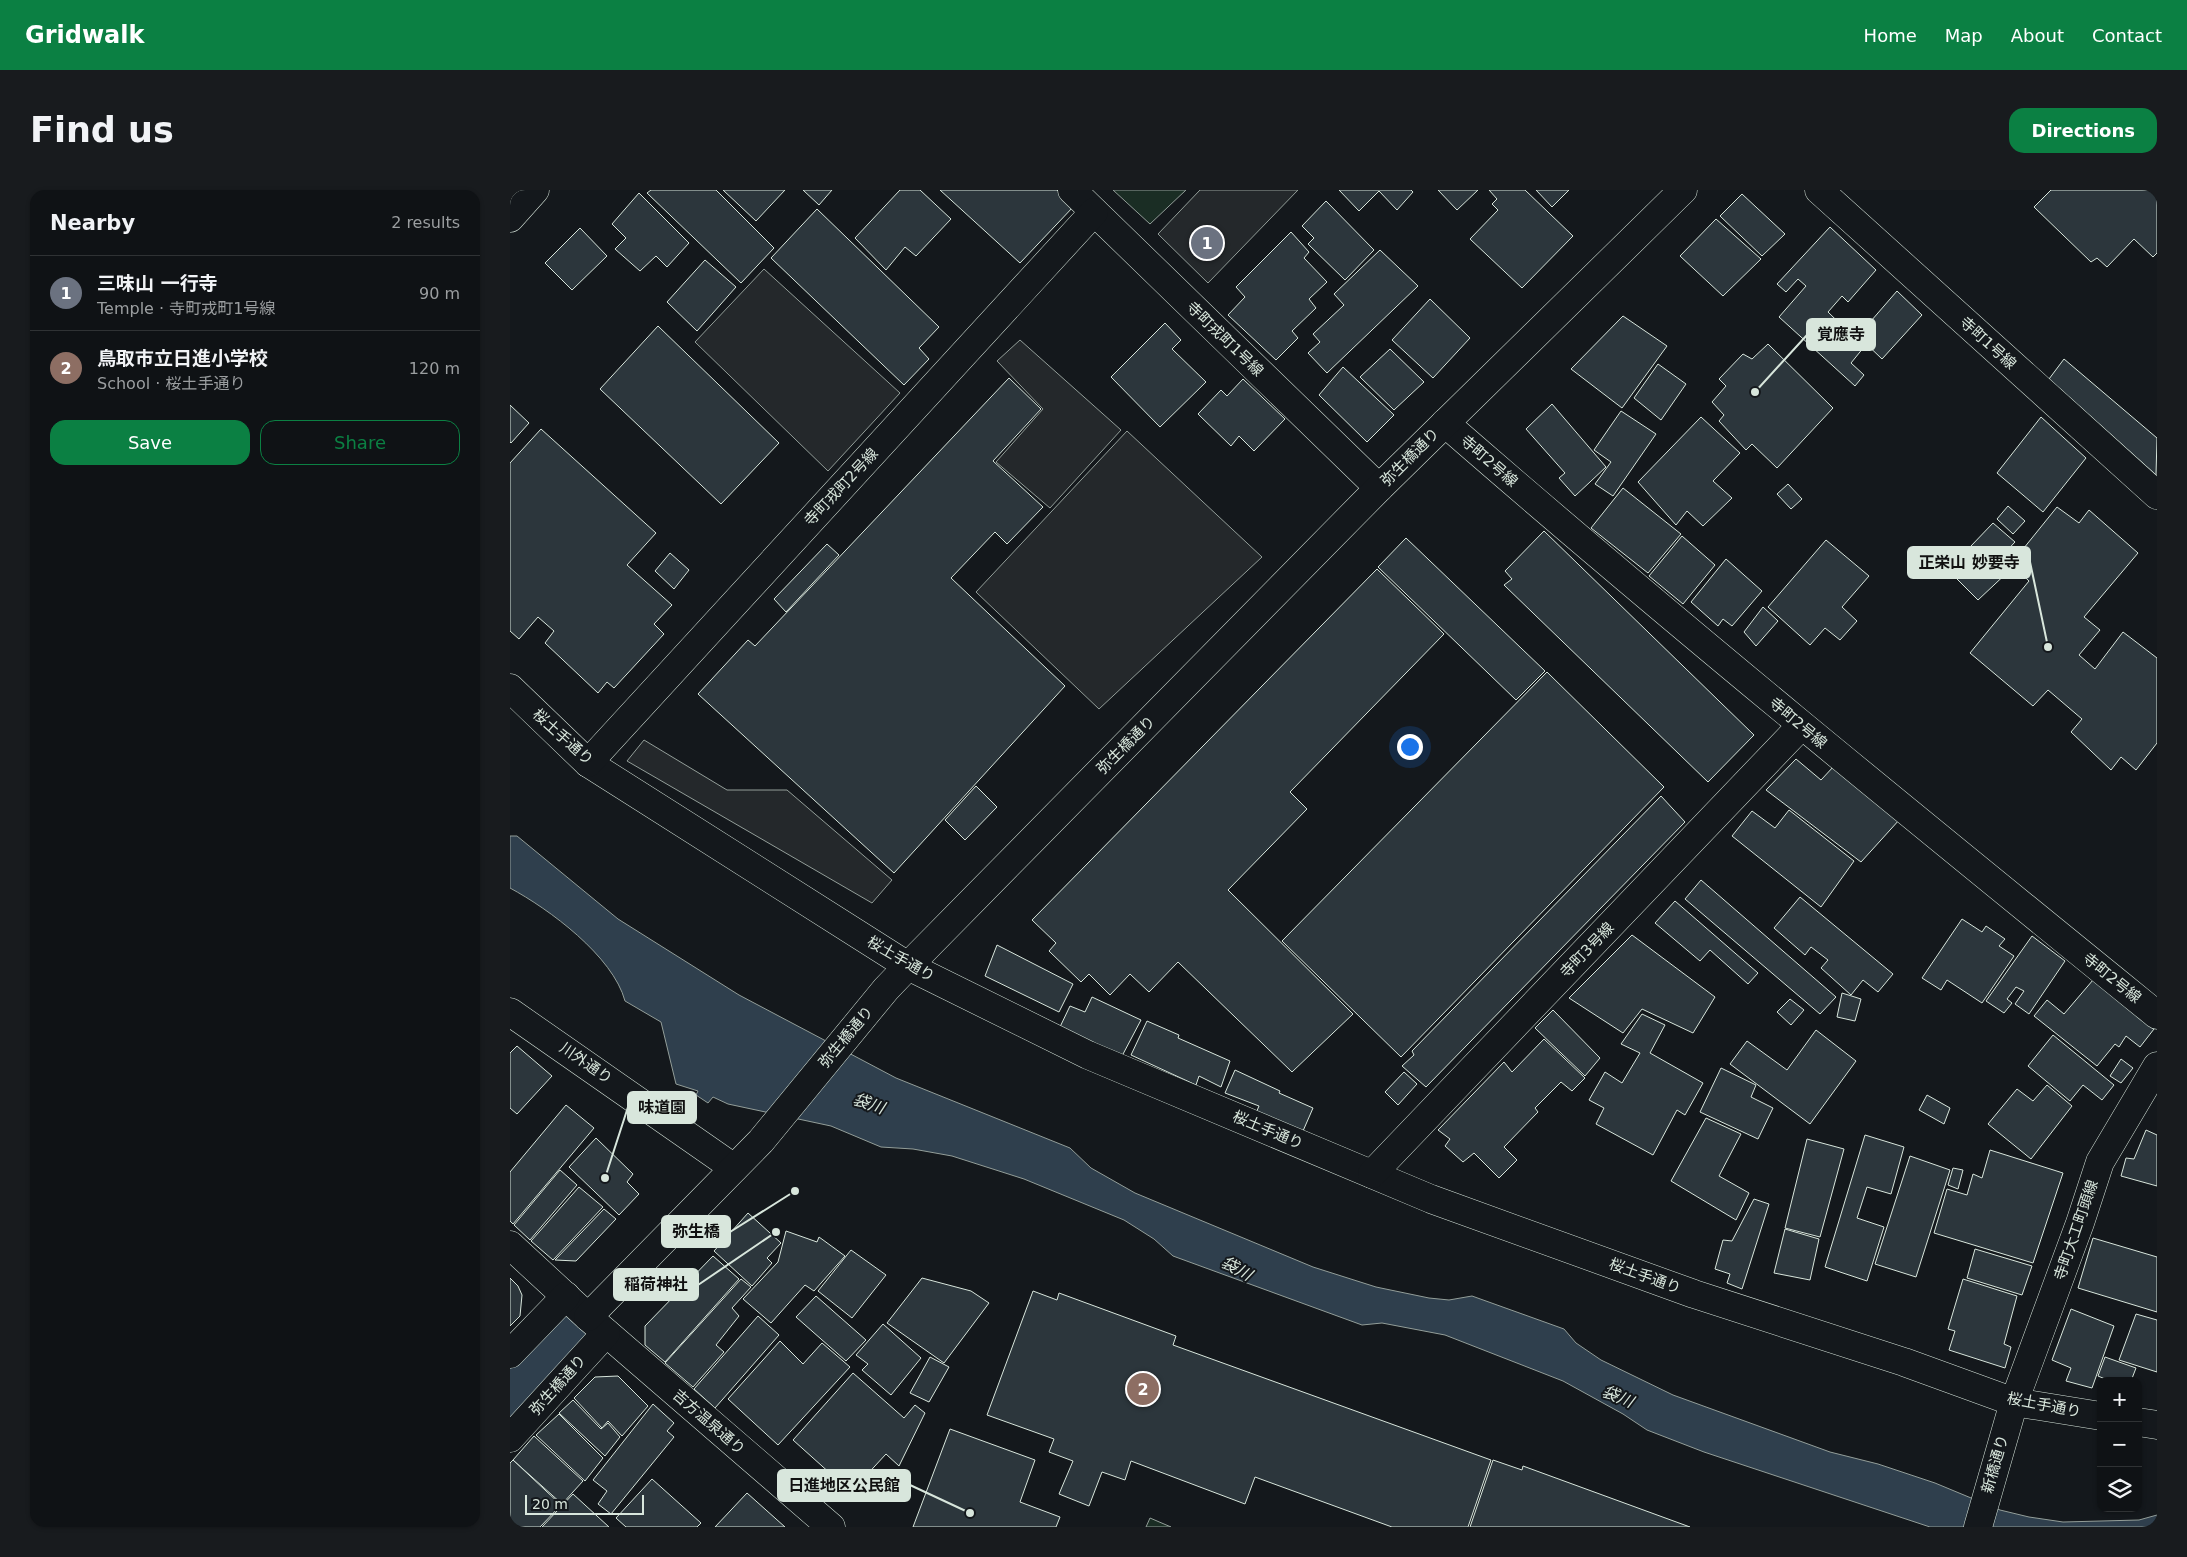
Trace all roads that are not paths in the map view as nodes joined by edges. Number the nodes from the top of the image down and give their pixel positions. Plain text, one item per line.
1 (535, 190) edge
2 (1072, 190) edge
3 (1682, 190) edge
4 (1819, 190) edge
5 (1094, 212) junction
6 (510, 218) edge
7 (1445, 423) junction
8 (1379, 488) junction
9 (2157, 495) edge
10 (510, 688) edge
11 (1802, 726) junction
12 (588, 763) junction
13 (908, 966) junction
14 (510, 1012) edge
15 (2157, 1015) edge
16 (2157, 1066) edge
17 (734, 1168) junction
18 (1372, 1174) junction
19 (510, 1244) edge
20 (566, 1296) junction
21 (597, 1325) junction
22 (510, 1354) edge
23 (2010, 1413) junction
24 (2097, 1416) edge
25 (2142, 1423) edge
26 (2157, 1425) edge
27 (510, 1438) edge
28 (831, 1527) edge
29 (1978, 1527) edge

1 - 6 street
2 - 5 street, 寺町戎町1号線
3 - 7 street, 弥生橋通り
4 - 9 street, 寺町1号線
5 - 8 street, 寺町戎町1号線
5 - 12 street, 寺町戎町2号線
7 - 8 street, 弥生橋通り
7 - 11 street, 寺町2号線
8 - 13 street, 弥生橋通り
10 - 12 street, 桜土手通り
11 - 15 street, 寺町2号線
11 - 18 street, 寺町3号線
12 - 13 street, 桜土手通り
13 - 17 street, 弥生橋通り
13 - 18 street, 桜土手通り
14 - 17 street, 川外通り
16 - 23 street, 寺町大工町頭線
17 - 21 street, 弥生橋通り
18 - 23 street, 桜土手通り
19 - 20 street, 吉方温泉通り
20 - 21 street, 吉方温泉通り
20 - 22 street
21 - 27 street, 弥生橋通り
21 - 28 street, 吉方温泉通り
23 - 24 street, 桜土手通り
23 - 29 street, 新橋通り
25 - 26 street

